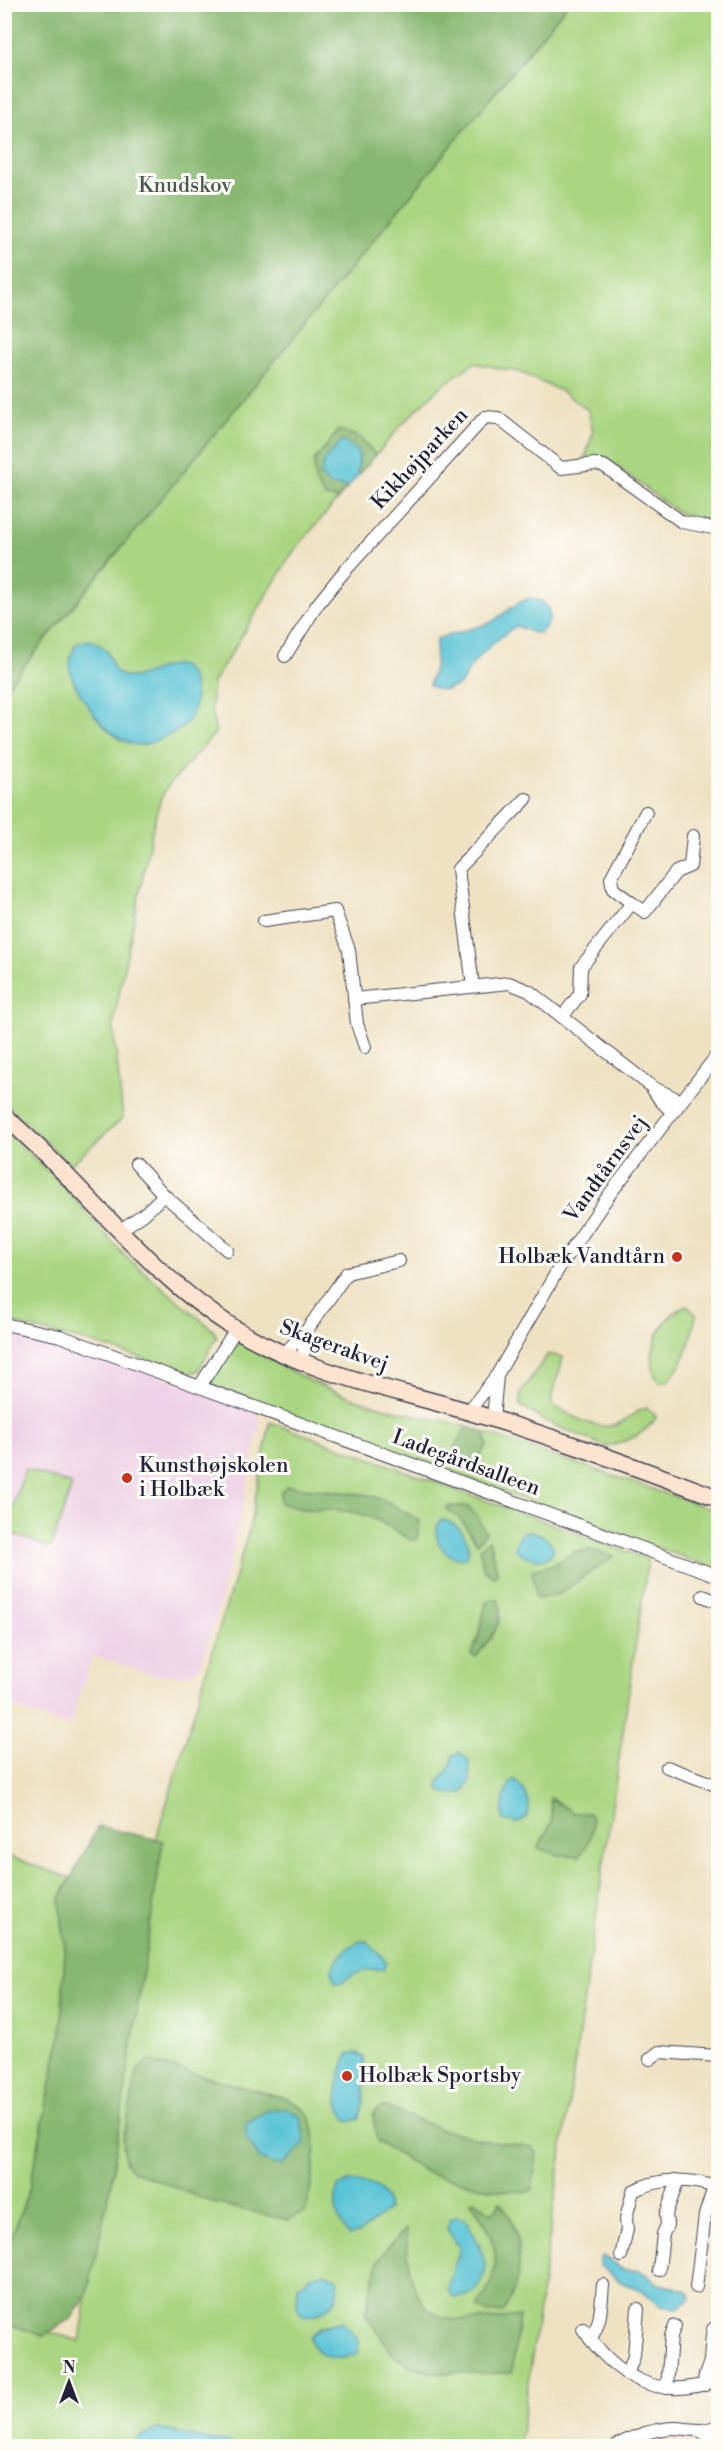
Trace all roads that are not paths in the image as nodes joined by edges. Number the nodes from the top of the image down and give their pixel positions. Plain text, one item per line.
1 (718, 529) edge
2 (285, 656) dead end
3 (526, 799) dead end
4 (646, 812) dead end
5 (693, 836) dead end
6 (632, 903) junction
7 (264, 921) dead end
8 (473, 986) junction
9 (354, 999) junction
10 (562, 1017) junction
11 (365, 1047) dead end
12 (718, 1054) edge
13 (652, 1087) junction
14 (681, 1101) junction
15 (672, 1112) junction
16 (4, 1116) edge
17 (136, 1164) dead end
18 (164, 1195) junction
19 (124, 1236) junction
20 (226, 1250) dead end
21 (399, 1261) dead end
22 (4, 1324) edge
23 (236, 1329) junction
24 (307, 1330) junction
25 (284, 1354) junction
26 (302, 1362) junction
27 (497, 1375) junction
28 (200, 1386) junction
29 (468, 1412) junction
30 (493, 1419) junction
31 (718, 1498) edge
32 (718, 1576) edge
33 (703, 1596) dead end
34 (718, 1602) edge
35 (667, 1767) dead end
36 (718, 1786) edge
37 (718, 2056) edge
38 (650, 2059) dead end
39 (675, 2180) junction
40 (716, 2188) edge
41 (621, 2256) dead end
42 (659, 2270) dead end
43 (603, 2285) dead end
44 (696, 2287) dead end
45 (638, 2309) dead end
46 (675, 2326) dead end
47 (713, 2329) dead end
48 (627, 2375) junction
49 (718, 2380) edge
50 (705, 2385) junction
51 (667, 2388) junction
52 (718, 2426) edge
53 (702, 2432) junction
54 (718, 2443) edge
55 (616, 2446) edge

1 - 2 street, Kikhøjparken
3 - 8 street
4 - 6 street
5 - 6 street
6 - 10 street
7 - 9 street
8 - 9 street
8 - 10 street
9 - 11 street
10 - 13 street
12 - 14 street, Vandtårnsvej
13 - 14 street
13 - 15 street
14 - 15 street, Vandtårnsvej
15 - 27 street, Vandtårnsvej
16 - 19 street, Skagerakvej
17 - 18 street
18 - 19 street
18 - 20 street
19 - 23 street, Skagerakvej
21 - 24 street
22 - 28 street, Ladegårdsalleen
23 - 25 street, Skagerakvej
23 - 28 street
24 - 25 street
24 - 26 street
25 - 26 street, Skagerakvej
26 - 29 street, Skagerakvej
27 - 29 street, Vandtårnsvej
27 - 30 street, Vandtårnsvej
28 - 32 street, Ladegårdsalleen
29 - 30 street, Skagerakvej
30 - 31 street, Skagerakvej
33 - 34 street
35 - 36 street
37 - 38 street
39 - 40 street
39 - 41 street
39 - 42 street
40 - 44 street
43 - 48 street
45 - 48 street
46 - 51 street
47 - 50 street
48 - 51 street
49 - 50 street
50 - 51 street
52 - 53 street
53 - 54 street
53 - 55 street

